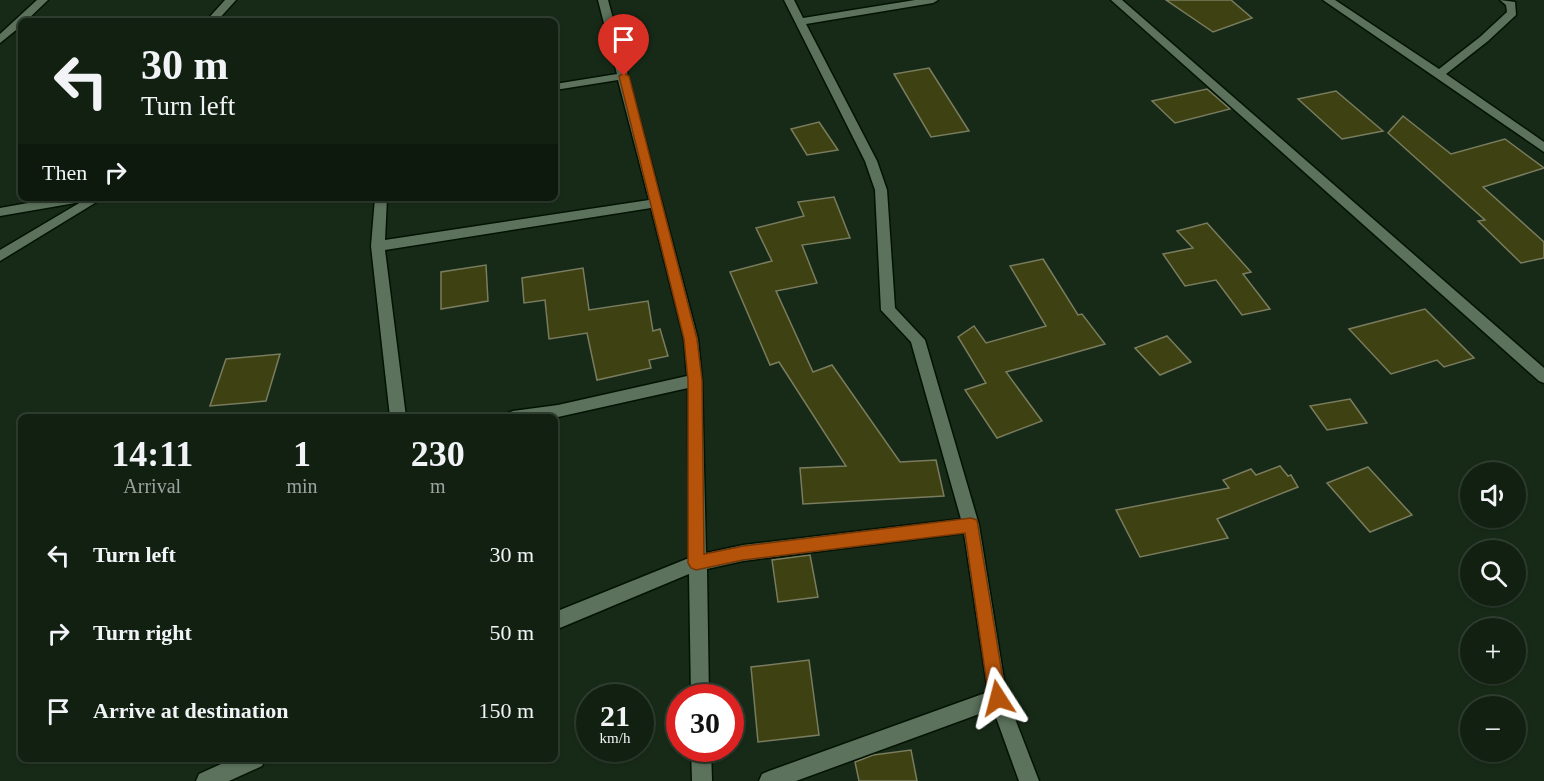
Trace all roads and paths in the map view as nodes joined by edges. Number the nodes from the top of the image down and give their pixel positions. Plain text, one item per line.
1 (43, 0) edge
2 (231, 0) edge
3 (603, 0) edge
4 (789, 0) edge
5 (933, 0) edge
6 (1116, 0) edge
7 (1328, 0) edge
8 (1505, 0) edge
9 (24, 18) edge
10 (214, 18) edge
11 (800, 22) junction
12 (18, 23) edge
13 (0, 40) edge
14 (1438, 74) junction
15 (624, 76) junction
16 (558, 87) edge
17 (1544, 148) edge
18 (63, 201) edge
19 (92, 201) edge
20 (381, 201) edge
21 (656, 202) junction
22 (0, 212) edge
23 (378, 246) junction
24 (0, 256) edge
25 (1544, 377) edge
26 (695, 380) junction
27 (398, 414) edge
28 (536, 414) edge
29 (971, 525) junction
30 (696, 563) junction
31 (558, 620) edge
32 (700, 684) edge
33 (998, 698) junction
34 (248, 762) edge
35 (701, 762) edge
36 (206, 781) edge
37 (702, 781) edge
38 (769, 781) edge
39 (1029, 781) edge

1 - 9 street
2 - 10 street
3 - 15 street
4 - 11 street
5 - 11 street
6 - 25 street
7 - 14 street
8 - 14 street
11 - 29 street
12 - 13 street
14 - 17 street
15 - 16 street
15 - 21 street
18 - 22 street
19 - 24 street
20 - 23 street
21 - 23 street
21 - 26 street
23 - 27 street
26 - 28 street
26 - 30 street
29 - 30 street
29 - 33 street
30 - 31 street
30 - 32 street
33 - 38 street
33 - 39 street
34 - 36 street
35 - 37 street

